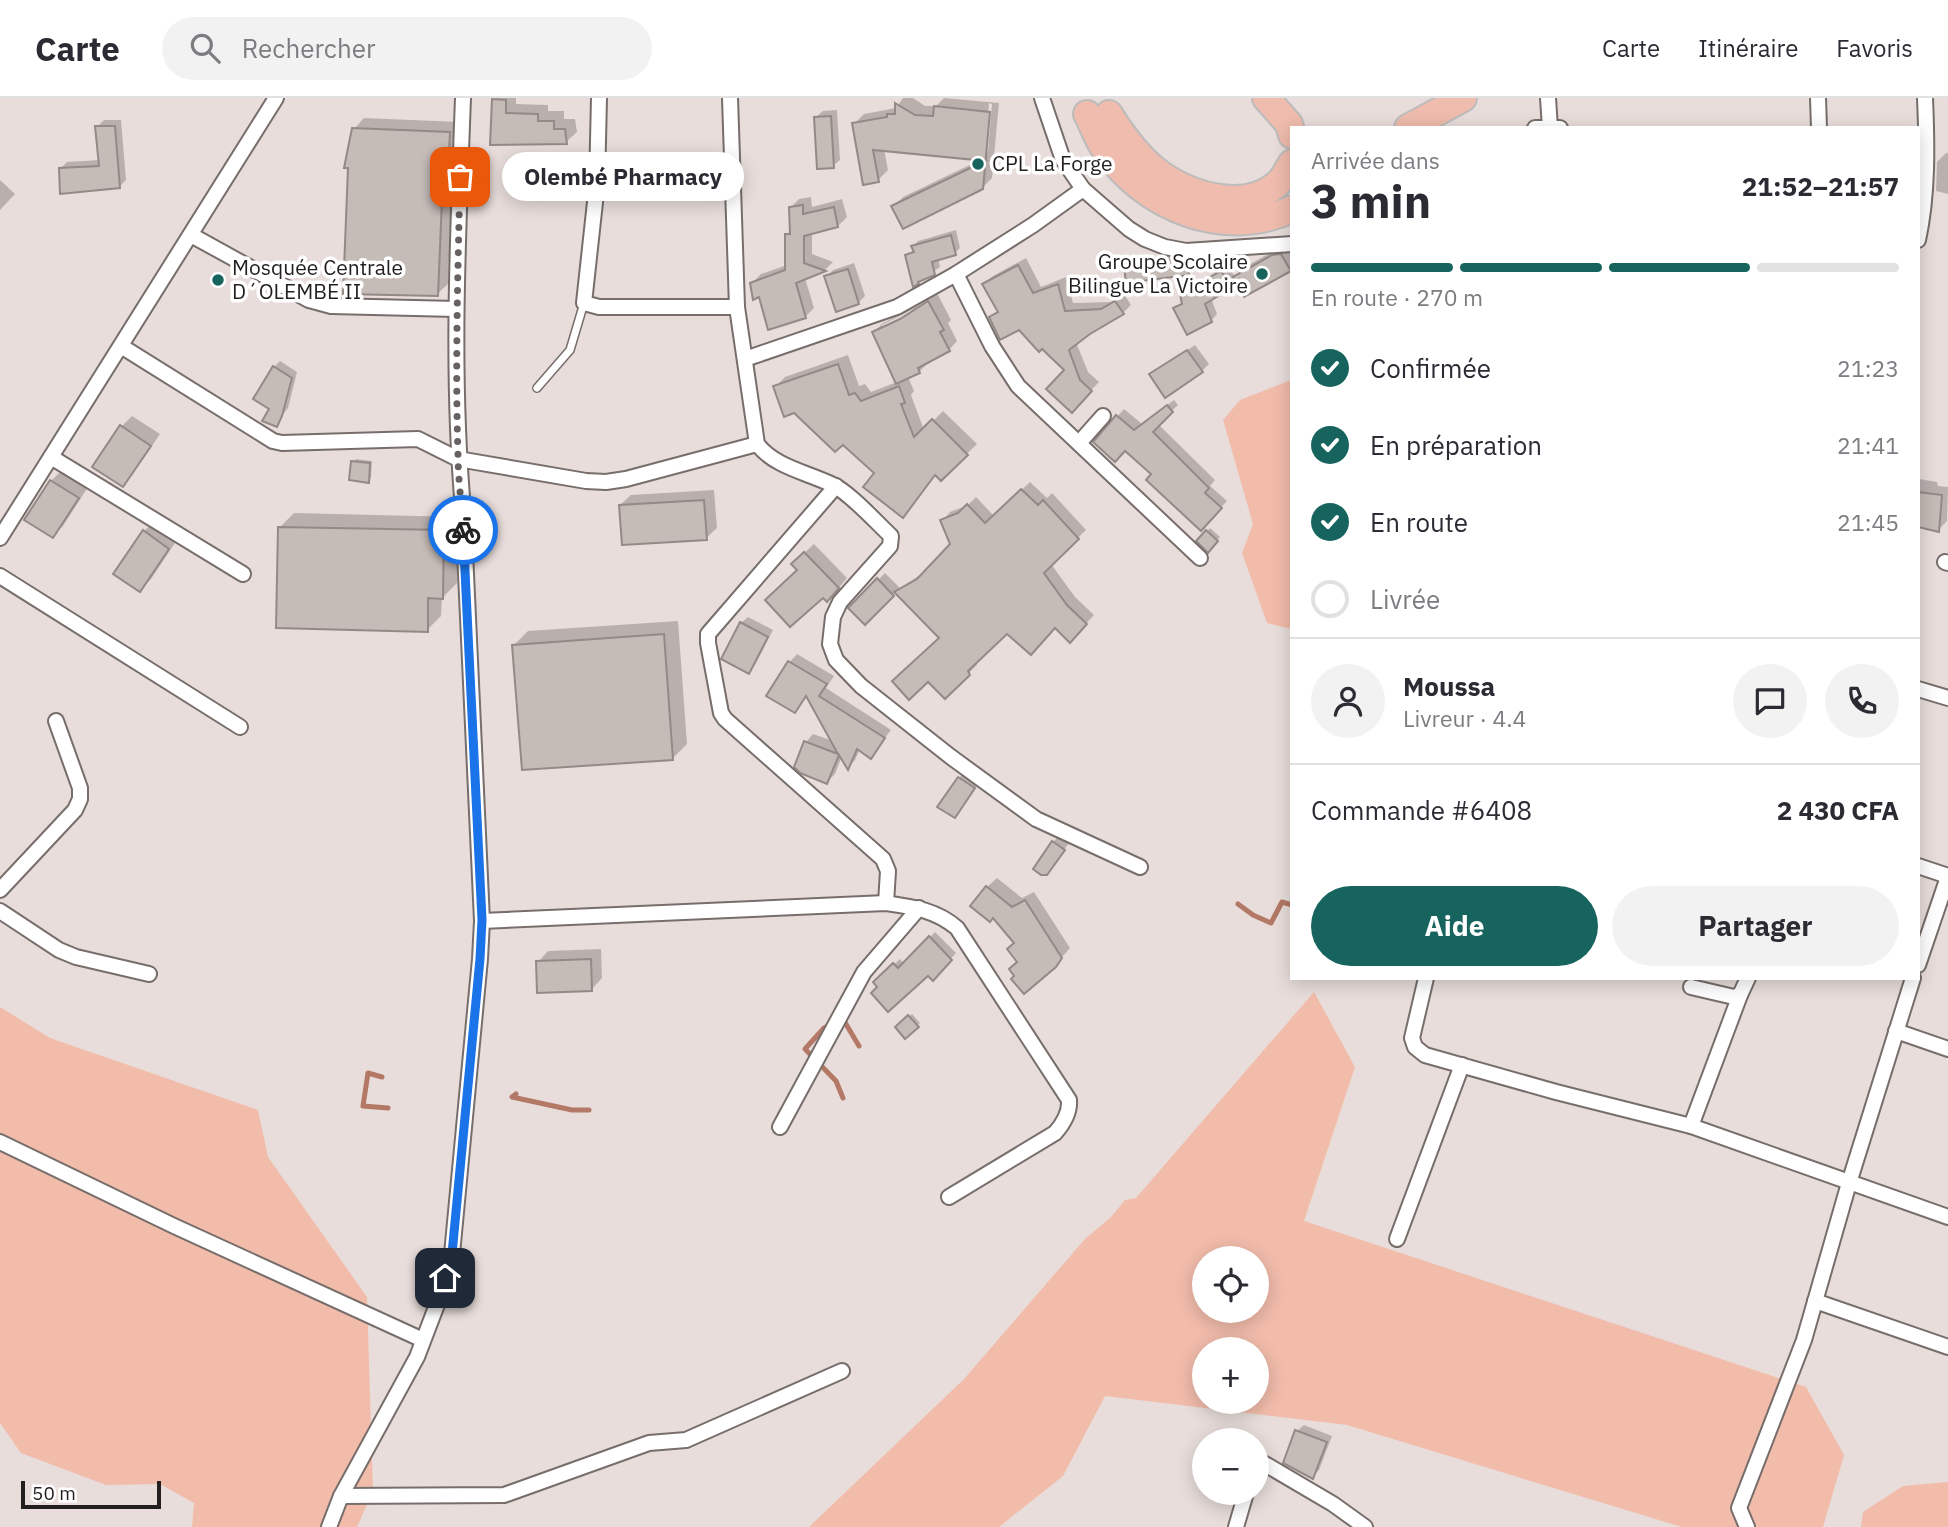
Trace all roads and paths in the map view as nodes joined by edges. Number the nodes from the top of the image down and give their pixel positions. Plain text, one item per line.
1 (276, 98) edge
2 (463, 98) edge
3 (598, 98) edge
4 (730, 98) edge
5 (1042, 98) edge
6 (1266, 98) edge
7 (1463, 98) edge
8 (1548, 98) edge
9 (1818, 98) edge
10 (1925, 98) edge
11 (1412, 126) edge
12 (1548, 126) edge
13 (1819, 126) edge
14 (1290, 128) edge
15 (1290, 166) edge
16 (1083, 189) junction
17 (1290, 210) edge
18 (1920, 226) edge
19 (191, 235) junction
20 (1290, 244) edge
21 (957, 274) junction
22 (584, 303) junction
23 (737, 307) junction
24 (456, 309) junction
25 (121, 346) junction
26 (744, 359) junction
27 (537, 388) dead end
28 (1103, 416) dead end
29 (1079, 443) junction
30 (757, 444) junction
31 (51, 457) junction
32 (458, 459) junction
33 (836, 486) junction
34 (0, 538) edge
35 (1200, 558) dead end
36 (243, 574) dead end
37 (0, 576) edge
38 (1920, 690) edge
39 (1948, 698) edge
40 (56, 721) dead end
41 (240, 727) dead end
42 (1140, 867) dead end
43 (1920, 867) edge
44 (1948, 876) edge
45 (0, 890) edge
46 (886, 903) junction
47 (919, 908) junction
48 (0, 911) edge
49 (482, 920) junction
50 (1920, 959) edge
51 (149, 974) dead end
52 (1426, 980) edge
53 (1747, 980) edge
54 (1912, 980) edge
55 (1691, 986) dead end
56 (1740, 995) junction
57 (1896, 1031) junction
58 (1948, 1049) edge
59 (1462, 1065) junction
60 (1691, 1126) junction
61 (780, 1127) dead end
62 (0, 1142) edge
63 (1849, 1182) junction
64 (948, 1197) dead end
65 (1948, 1217) edge
66 (1397, 1239) dead end
67 (1815, 1301) junction
68 (424, 1340) junction
69 (1948, 1347) edge
70 (842, 1371) dead end
71 (1269, 1466) edge
72 (341, 1496) junction
73 (1242, 1505) edge
74 (328, 1527) edge
75 (1236, 1527) edge
76 (1364, 1527) edge
77 (1747, 1527) edge

1 - 19 street
2 - 24 street
3 - 22 street
4 - 23 street
5 - 16 street
6 - 14 highway
7 - 11 highway
8 - 12 street
9 - 13 street
10 - 18 street
15 - 17 highway
16 - 20 street
16 - 21 street
19 - 24 street
19 - 25 street
21 - 26 street
21 - 29 street
22 - 23 street
22 - 27 lane
23 - 26 street
24 - 32 street
25 - 31 street
25 - 32 street
26 - 30 street
28 - 29 street
29 - 35 street
30 - 32 street
30 - 33 street
31 - 34 street
31 - 36 street
32 - 49 street
33 - 42 street
33 - 46 street
37 - 41 street
38 - 39 street
40 - 45 street
43 - 44 street
44 - 50 street
46 - 47 street
46 - 49 street
47 - 61 street
47 - 64 street
48 - 51 street
49 - 68 street
52 - 59 street
53 - 56 street
54 - 57 street
55 - 56 street
56 - 60 street
57 - 58 street
57 - 63 street
59 - 60 street
59 - 66 street
60 - 63 street
62 - 68 street
63 - 65 street
63 - 67 street
67 - 69 street
67 - 77 street
68 - 72 street
70 - 72 street
71 - 76 street
72 - 74 street
73 - 75 street

